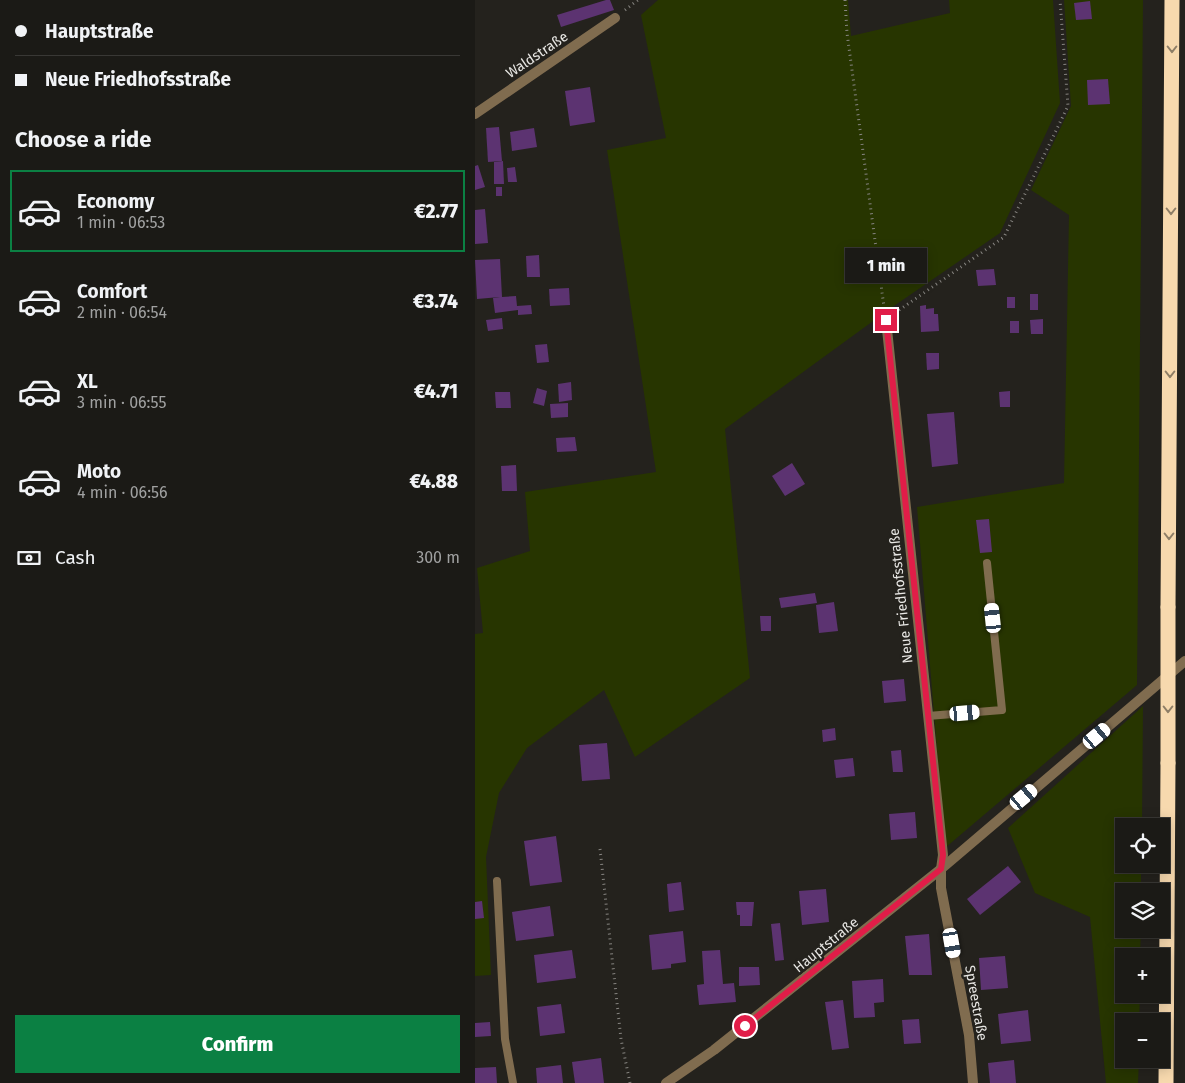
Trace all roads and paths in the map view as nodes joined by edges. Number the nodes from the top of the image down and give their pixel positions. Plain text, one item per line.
1 (845, 0) edge
2 (1059, 0) edge
3 (1172, 0) edge
4 (615, 18) dead end
5 (475, 114) edge
6 (886, 320) junction
7 (987, 563) dead end
8 (1185, 661) edge
9 (928, 716) junction
10 (600, 850) dead end
11 (941, 869) junction
12 (497, 881) dead end
13 (513, 1083) edge
14 (630, 1083) edge
15 (666, 1083) edge
16 (973, 1083) edge
17 (1166, 1083) edge

1 - 6 path
2 - 6 path
3 -> 17 highway, bridge
4 - 5 street, Waldstraße
6 - 9 street, Neue Friedhofsstraße
7 - 9 lane
8 - 11 street, Hauptstraße
9 - 11 street, Neue Friedhofsstraße
10 - 14 path
11 - 15 street, Hauptstraße
11 - 16 street, Spreestraße
12 - 13 lane

